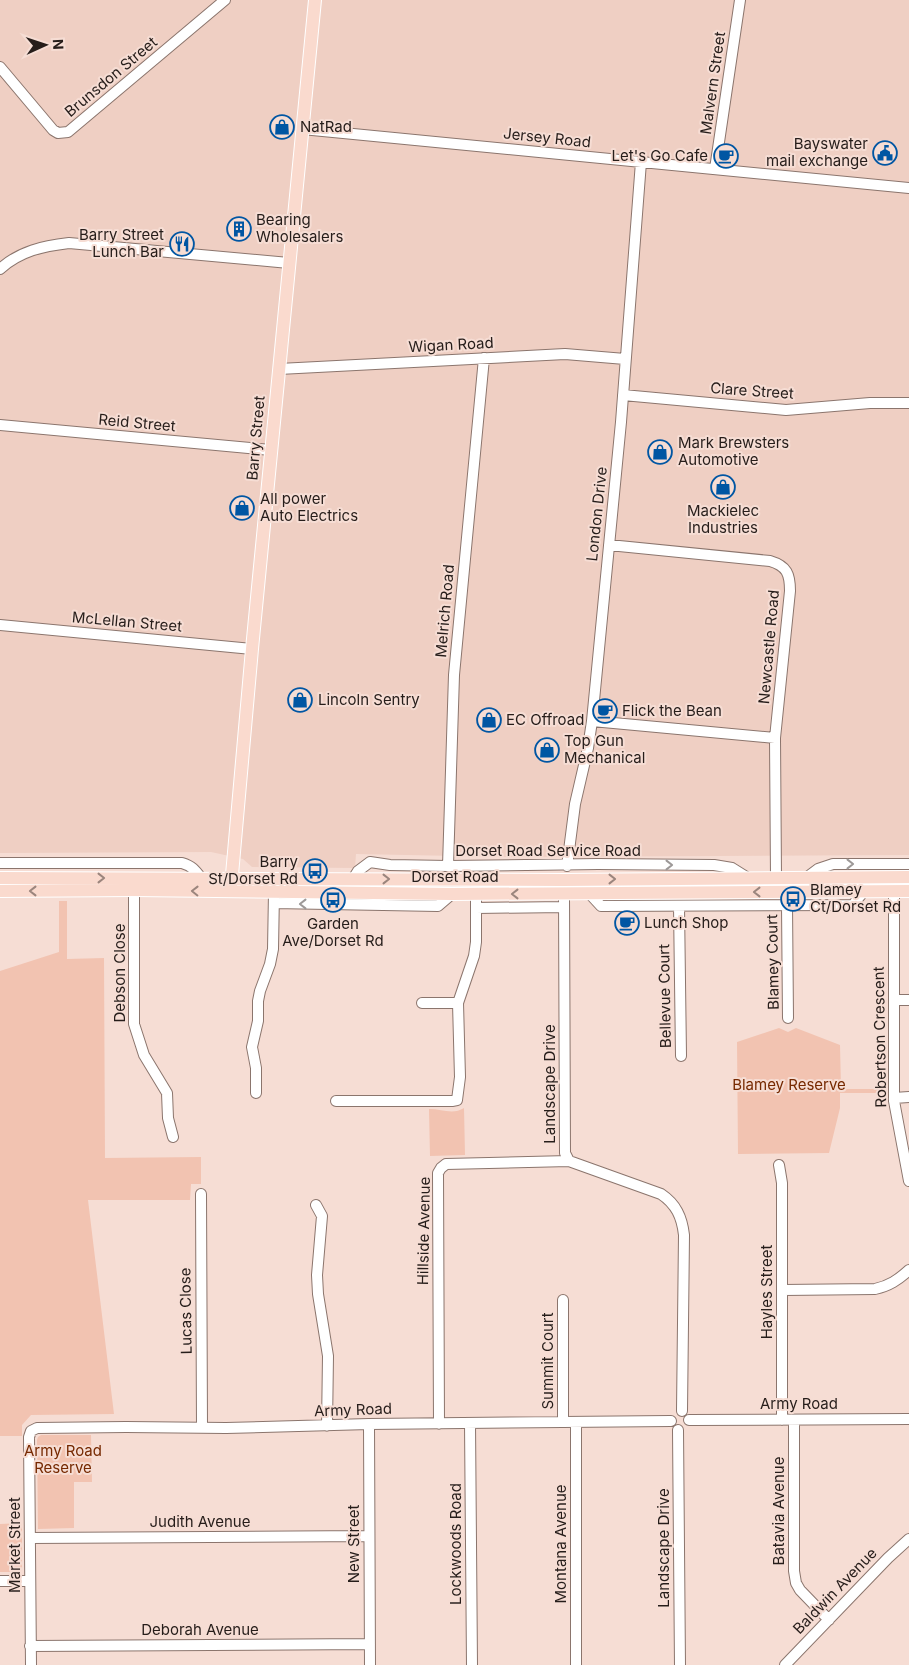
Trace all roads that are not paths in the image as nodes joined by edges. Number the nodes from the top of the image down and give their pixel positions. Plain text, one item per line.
1 (224, 0) edge
2 (314, 0) edge
3 (740, 0) edge
4 (0, 67) edge
5 (302, 129) junction
6 (641, 162) junction
7 (715, 169) junction
8 (909, 188) edge
9 (289, 263) junction
10 (0, 269) edge
11 (484, 358) junction
12 (625, 359) junction
13 (279, 369) junction
14 (622, 395) junction
15 (909, 404) edge
16 (0, 424) edge
17 (271, 450) junction
18 (609, 546) junction
19 (0, 625) edge
20 (252, 649) junction
21 (592, 721) junction
22 (775, 738) junction
23 (0, 863) edge
24 (909, 864) edge
25 (448, 866) junction
26 (568, 866) junction
27 (893, 877) junction
28 (909, 877) edge
29 (0, 878) edge
30 (200, 878) junction
31 (748, 878) junction
32 (776, 878) junction
33 (806, 878) junction
34 (353, 879) junction
35 (564, 880) junction
36 (231, 885) junction
37 (134, 890) junction
38 (0, 891) edge
39 (722, 892) junction
40 (863, 892) junction
41 (894, 892) junction
42 (909, 892) edge
43 (358, 893) junction
44 (564, 893) junction
45 (589, 893) junction
46 (452, 894) junction
47 (476, 894) junction
48 (274, 898) junction
49 (697, 905) junction
50 (787, 905) junction
51 (679, 906) junction
52 (564, 907) junction
53 (476, 908) junction
54 (894, 1000) junction
55 (909, 1000) edge
56 (422, 1003) dead end
57 (458, 1003) junction
58 (788, 1018) dead end
59 (681, 1056) dead end
60 (256, 1092) dead end
61 (894, 1098) junction
62 (909, 1098) edge
63 (336, 1101) dead end
64 (173, 1138) dead end
65 (569, 1161) junction
66 (779, 1165) dead end
67 (909, 1181) edge
68 (201, 1194) dead end
69 (316, 1205) dead end
70 (909, 1270) edge
71 (783, 1290) junction
72 (563, 1300) dead end
73 (682, 1412) junction
74 (909, 1418) edge
75 (689, 1420) junction
76 (782, 1420) junction
77 (794, 1420) junction
78 (671, 1421) junction
79 (563, 1422) junction
80 (576, 1422) junction
81 (470, 1423) junction
82 (369, 1424) junction
83 (439, 1424) junction
84 (327, 1426) junction
85 (202, 1427) junction
86 (37, 1428) joint
87 (678, 1430) junction
88 (369, 1536) junction
89 (30, 1538) junction
90 (909, 1539) edge
91 (0, 1581) edge
92 (30, 1581) junction
93 (828, 1620) junction
94 (370, 1644) junction
95 (30, 1646) junction
96 (30, 1665) edge
97 (370, 1665) edge
98 (472, 1665) edge
99 (576, 1665) edge
100 (680, 1665) edge
101 (785, 1665) edge

1 - 4 street, Brunsdon Street
2 - 5 main road, Barry Street
3 - 7 street, Malvern Street
5 - 6 street, Jersey Road
5 - 9 main road, Barry Street
6 - 7 street, Jersey Road
6 - 12 street, London Drive
7 - 8 street, Jersey Road
9 - 10 street
9 - 13 main road, Barry Street
11 - 12 street, Wigan Road
11 - 13 street, Wigan Road
11 - 25 street, Melrich Road
12 - 14 street, London Drive
13 - 17 main road, Barry Street
14 - 15 street, Clare Street
14 - 18 street, London Drive
16 - 17 street, Reid Street
17 - 20 main road, Barry Street
18 - 21 street, London Drive
18 - 22 street, Newcastle Road
19 - 20 street, McLellan Street
20 - 36 main road, Barry Street
21 - 22 street
21 - 26 street, London Drive
22 - 32 street, Newcastle Road
23 - 30 street
33 -> 24 street
25 - 26 street, Dorset Road Service Road
25 - 34 street, Dorset Road Service Road
26 -> 31 street, Dorset Road Service Road
27 - 28 main road, Dorset Road
27 - 33 main road, Dorset Road
27 - 41 main road
29 -> 30 main road, Dorset Road
30 - 36 main road, Dorset Road
31 - 32 main road, Dorset Road
35 -> 31 main road, Dorset Road
32 - 33 main road, Dorset Road
34 -> 35 main road, Dorset Road
34 - 36 main road, Dorset Road
34 - 43 main road
35 - 44 main road
36 -> 37 main road, Dorset Road
36 - 48 main road, Dorset Road
37 -> 38 main road, Dorset Road
37 - 64 street, Debson Close
40 -> 39 main road, Dorset Road
39 - 45 main road, Dorset Road
39 - 49 street
40 - 41 main road, Dorset Road
40 - 50 street
41 - 42 main road, Dorset Road
41 - 54 street, Robertson Crescent
43 - 46 main road, Dorset Road
43 - 48 main road, Dorset Road
44 - 45 main road, Dorset Road
44 -> 47 main road, Dorset Road
44 - 52 street, Landscape Drive
45 - 51 street
46 - 47 main road, Dorset Road
46 -> 48 street
47 - 53 street
48 - 60 street
49 - 50 street
49 - 51 street
50 - 58 street, Blamey Court
51 - 59 street, Bellevue Court
52 - 53 street
52 - 65 street, Landscape Drive
53 - 57 street
54 - 55 street
54 - 61 street, Robertson Crescent
56 - 57 street
57 - 63 street
61 - 62 street
61 - 67 street, Robertson Crescent
65 - 73 street, Landscape Drive
65 - 83 street, Hillside Avenue
66 - 71 street, Hayles Street
68 - 85 street, Lucas Close
69 - 84 street
70 - 71 street
71 - 76 street, Hayles Street
72 - 79 street, Summit Court
73 - 75 street
73 - 78 street
74 - 77 street, Army Road
75 - 76 street, Army Road
75 - 87 street
76 - 77 street, Army Road
77 - 93 street, Batavia Avenue
78 - 80 street, Army Road
78 - 87 street
79 - 80 street, Army Road
79 - 81 street, Army Road
80 - 99 street, Montana Avenue
81 - 83 street, Army Road
81 - 98 street, Lockwoods Road
82 - 83 street, Army Road
82 - 84 street, Army Road
82 - 88 street, New Street
84 - 85 street, Army Road
85 - 86 street, Army Road
86 - 89 street, Market Street
87 - 100 street, Landscape Drive
88 - 89 street, Judith Avenue
88 - 94 street, New Street
89 - 92 street, Market Street
90 - 93 street, Baldwin Avenue
91 - 92 street
92 - 95 street, Market Street
93 - 101 street, Baldwin Avenue
94 - 95 street, Deborah Avenue
94 - 97 street, New Street
95 - 96 street, Market Street

